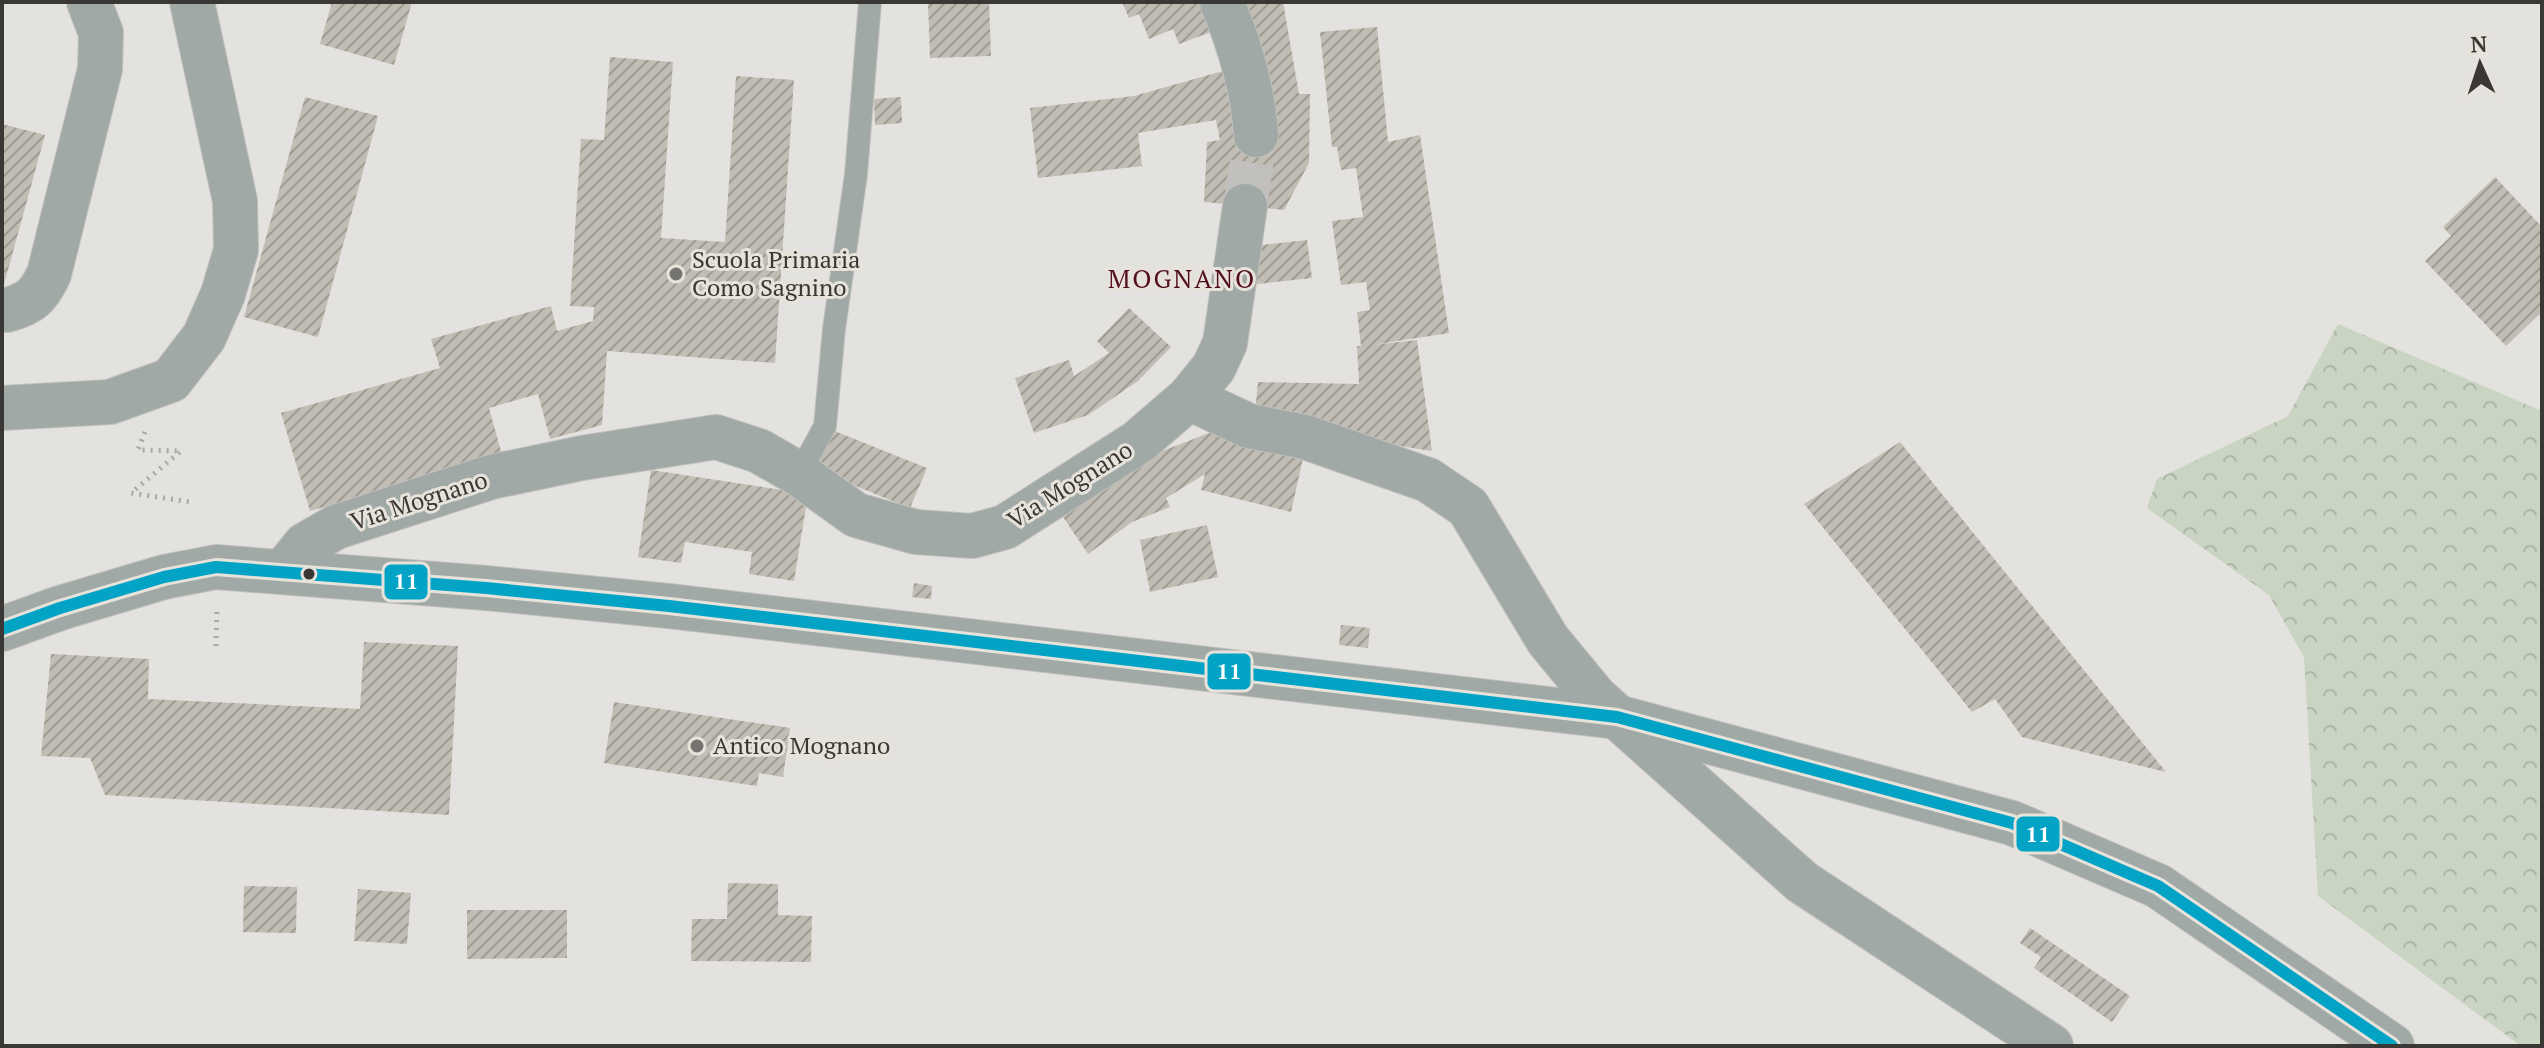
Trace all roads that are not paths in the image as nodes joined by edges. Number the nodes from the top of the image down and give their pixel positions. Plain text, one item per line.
1 (89, 2) edge
2 (192, 2) edge
3 (870, 2) edge
4 (1222, 2) edge
5 (1256, 135) tunnel mouth
6 (1245, 206) tunnel mouth
7 (7, 310) dead end
8 (1189, 398) junction
9 (2, 408) edge
10 (799, 474) junction
11 (284, 571) junction
12 (2, 629) edge
13 (1617, 717) junction
14 (2051, 1046) edge
15 (2392, 1046) edge

1 - 7 street
2 - 9 street
3 - 10 lane
4 - 5 street
6 - 8 street, Via Mognano
8 - 10 street, Via Mognano
8 - 13 street
10 - 11 street, Via Mognano
11 - 12 street
11 - 13 street
13 - 14 street
13 - 15 street

